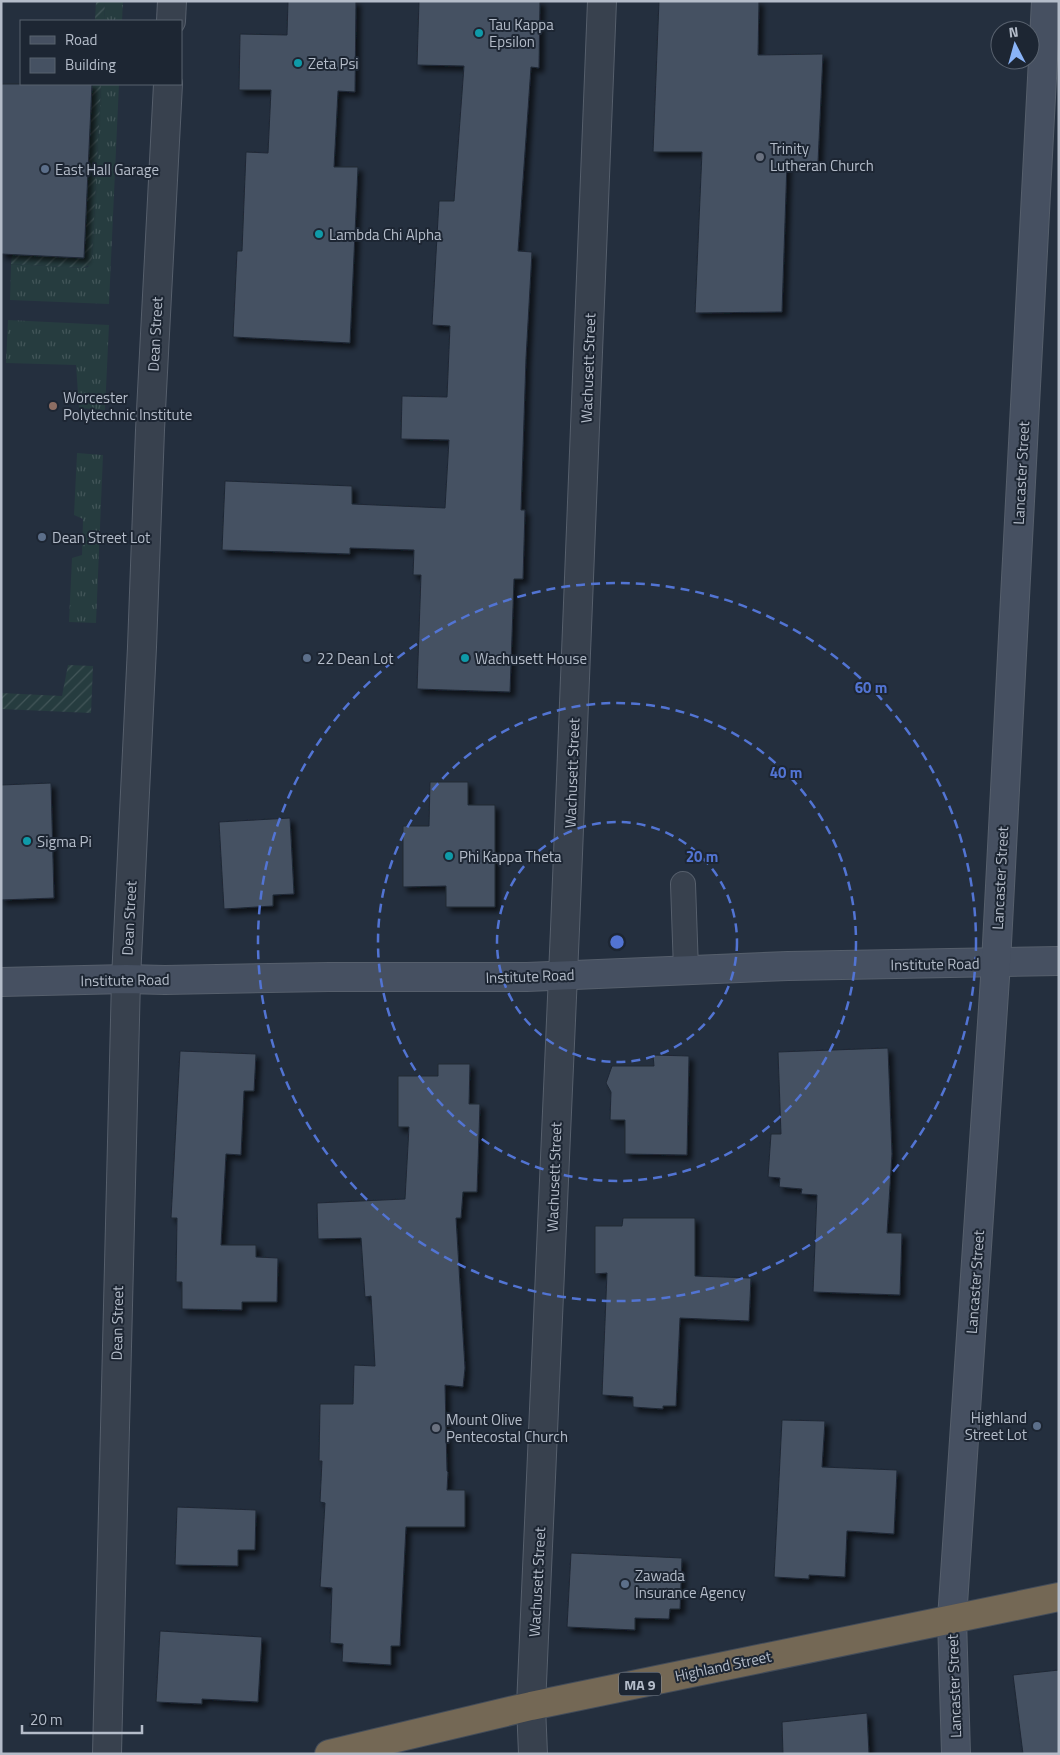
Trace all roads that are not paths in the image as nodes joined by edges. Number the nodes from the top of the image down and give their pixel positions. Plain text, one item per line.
1 (172, 1) edge
2 (602, 1) edge
3 (1046, 1) edge
4 (171, 20) edge
5 (168, 85) edge
6 (683, 884) dead end
7 (1059, 961) edge
8 (996, 963) junction
9 (686, 970) junction
10 (563, 975) junction
11 (126, 978) junction
12 (1, 982) edge
13 (1059, 1597) edge
14 (952, 1619) junction
15 (531, 1706) junction
16 (107, 1754) edge
17 (329, 1754) edge
18 (533, 1754) edge
19 (956, 1754) edge

1 - 4 street
2 - 10 street, Wachusett Street
3 - 8 main road, Lancaster Street
5 - 11 street, Dean Street
6 - 9 lane
7 - 8 main road, Institute Road
8 - 9 main road, Institute Road
8 - 14 main road, Lancaster Street
9 - 10 main road, Institute Road
10 - 11 main road, Institute Road
10 - 15 street, Wachusett Street
11 - 12 main road, Institute Road
11 - 16 street, Dean Street
13 - 14 highway, Highland Street / MA 9
14 - 15 highway, Highland Street / MA 9
14 - 19 main road, Lancaster Street
15 - 17 highway, Highland Street / MA 9
15 - 18 street, Wachusett Street

